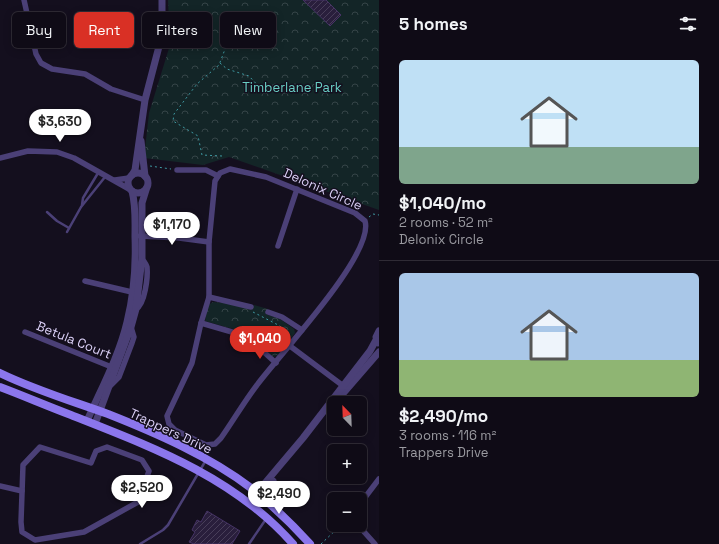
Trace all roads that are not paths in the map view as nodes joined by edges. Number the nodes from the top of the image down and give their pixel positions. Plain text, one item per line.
1 (24, 0) edge
2 (162, 0) edge
3 (145, 100) junction
4 (141, 124) junction
5 (0, 158) edge
6 (177, 170) road end
7 (98, 173) junction
8 (105, 176) junction
9 (145, 176) junction
10 (218, 176) junction
11 (130, 177) junction
12 (113, 180) junction
13 (298, 189) junction
14 (131, 190) junction
15 (146, 190) junction
16 (81, 207) junction
17 (48, 212) dead end
18 (69, 228) junction
19 (66, 232) dead end
20 (138, 236) junction
21 (209, 242) junction
22 (278, 246) dead end
23 (142, 258) junction
24 (85, 281) dead end
25 (136, 293) junction
26 (209, 297) junction
27 (136, 309) junction
28 (251, 309) road end
29 (268, 312) dead end
30 (201, 323) junction
31 (131, 328) junction
32 (302, 330) junction
33 (379, 331) edge
34 (25, 332) dead end
35 (232, 332) dead end
36 (378, 342) edge
37 (256, 345) dead end
38 (290, 346) junction
39 (379, 352) edge
40 (276, 363) junction
41 (113, 368) junction
42 (0, 374) edge
43 (109, 387) junction
44 (345, 387) junction
45 (0, 388) edge
46 (340, 396) edge
47 (92, 409) junction
48 (100, 412) junction
49 (327, 413) edge
50 (91, 422) junction
51 (206, 460) junction
52 (200, 471) junction
53 (379, 479) edge
54 (0, 486) edge
55 (22, 491) junction
56 (258, 495) junction
57 (367, 495) edge
58 (251, 504) junction
59 (267, 518) junction
60 (364, 532) edge
61 (140, 544) edge
62 (250, 544) edge
63 (293, 544) edge
64 (310, 544) edge
65 (375, 544) edge

1 - 3 street
2 - 3 street
3 - 4 street
4 - 9 street
4 - 11 street
5 - 7 street
6 - 10 street
7 - 8 street
7 - 16 lane
8 - 12 street
8 - 16 lane
9 - 11 street
9 - 15 street
10 - 13 street, Delonix Circle
10 - 21 street, Delonix Circle
11 - 12 street
11 - 14 street
12 - 14 street
13 - 22 street
13 - 32 street, Delonix Circle
14 - 15 street
14 - 20 street
15 - 20 street
16 - 18 lane
17 - 18 lane
18 - 19 lane
20 - 21 street
20 - 23 street
20 - 25 street
21 - 26 street, Delonix Circle
23 - 25 street
23 - 27 street
24 - 25 street
25 - 27 street
25 - 41 street
26 - 28 street
26 - 30 street, Delonix Circle
27 - 31 street
29 - 32 street
30 - 35 street
30 - 40 street, Delonix Circle
31 - 41 street
31 - 43 street
32 - 38 street, Delonix Circle
33 - 36 street
34 - 41 street, Betula Court
36 - 44 street
37 - 40 street
38 - 40 street, Delonix Circle
38 - 44 street
39 - 44 street
41 - 43 street
41 - 47 street
42 - 47 main road, Trappers Drive
43 - 48 street
44 - 46 street
44 - 56 street
45 - 50 main road, Trappers Drive
47 - 48 main road, Trappers Drive
47 - 50 street
48 - 50 street
48 - 51 main road, Trappers Drive
49 - 56 street
50 - 52 main road, Trappers Drive
51 - 52 lane
51 - 56 main road, Trappers Drive
52 - 58 main road, Trappers Drive
52 - 61 lane
53 - 57 street
54 - 55 street
55 - 55 street
56 - 58 street
56 - 64 main road, Trappers Drive
58 - 59 main road, Trappers Drive
59 - 62 lane
59 - 63 main road, Trappers Drive
60 - 65 street

